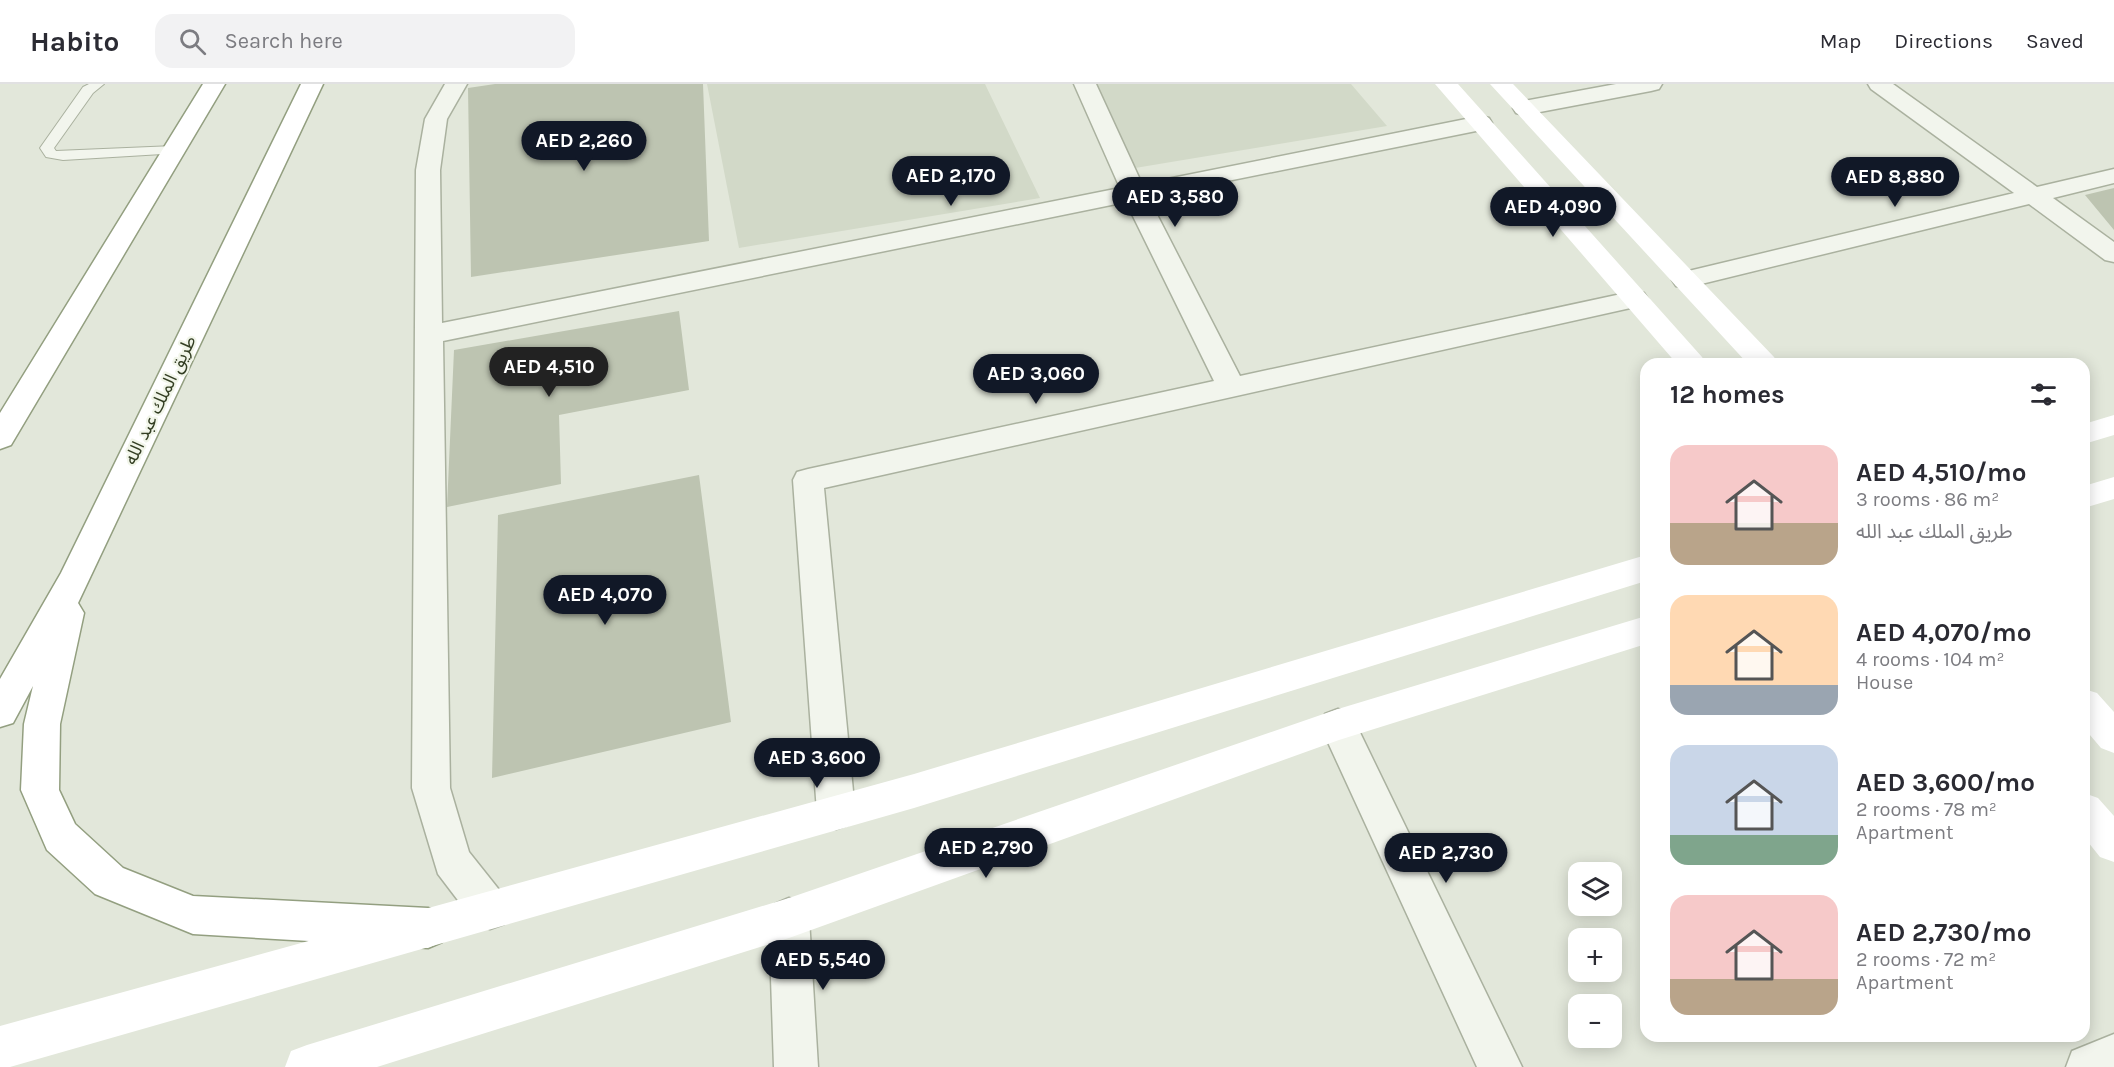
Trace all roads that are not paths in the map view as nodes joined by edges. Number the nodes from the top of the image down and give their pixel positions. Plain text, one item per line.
1 (98, 84) edge
2 (214, 84) edge
3 (312, 84) edge
4 (456, 84) edge
5 (1085, 84) edge
6 (1446, 84) edge
7 (1501, 84) edge
8 (1651, 84) edge
9 (1879, 84) edge
10 (1524, 108) junction
11 (1481, 123) junction
12 (174, 150) junction
13 (2114, 176) edge
14 (1134, 193) junction
15 (2034, 196) junction
16 (2114, 254) edge
17 (1685, 280) junction
18 (1635, 299) junction
19 (431, 334) junction
20 (1687, 358) edge
21 (1758, 358) edge
22 (1231, 387) junction
23 (2114, 424) edge
24 (2090, 432) edge
25 (0, 438) edge
26 (2114, 488) edge
27 (2090, 494) edge
28 (1640, 570) edge
29 (75, 577) junction
30 (1640, 632) edge
31 (2090, 711) edge
32 (0, 712) edge
33 (1338, 725) junction
34 (2114, 737) edge
35 (836, 812) junction
36 (2090, 817) edge
37 (2114, 844) edge
38 (490, 910) junction
39 (789, 918) junction
40 (428, 927) junction
41 (0, 1048) edge
42 (390, 1054) edge
43 (2114, 1056) edge
44 (307, 1067) edge
45 (796, 1067) edge
46 (1500, 1067) edge
47 (2088, 1067) edge

1 - 12 lane
2 - 12 main road
3 - 29 main road, طريق الملك عبد الله
4 - 19 street
5 - 14 street
6 - 11 main road
7 - 10 main road
8 - 10 street
9 - 15 street
10 - 17 main road
11 - 14 street
11 - 18 main road
12 - 25 main road
13 - 15 street
14 - 19 street
14 - 22 street
15 - 16 street
15 - 17 street
17 - 21 main road
18 - 20 main road
18 - 22 street
19 - 38 street
22 - 35 street
23 - 24 main road
26 - 27 main road
28 - 35 main road
29 - 32 main road, طريق الملك عبد الله
29 - 40 main road
30 - 33 main road
31 - 34 main road
33 - 39 main road
33 - 46 street
35 - 38 main road
36 - 37 main road
38 - 40 main road
39 - 42 main road
39 - 45 street
40 - 41 main road
42 - 44 main road
43 - 47 street

